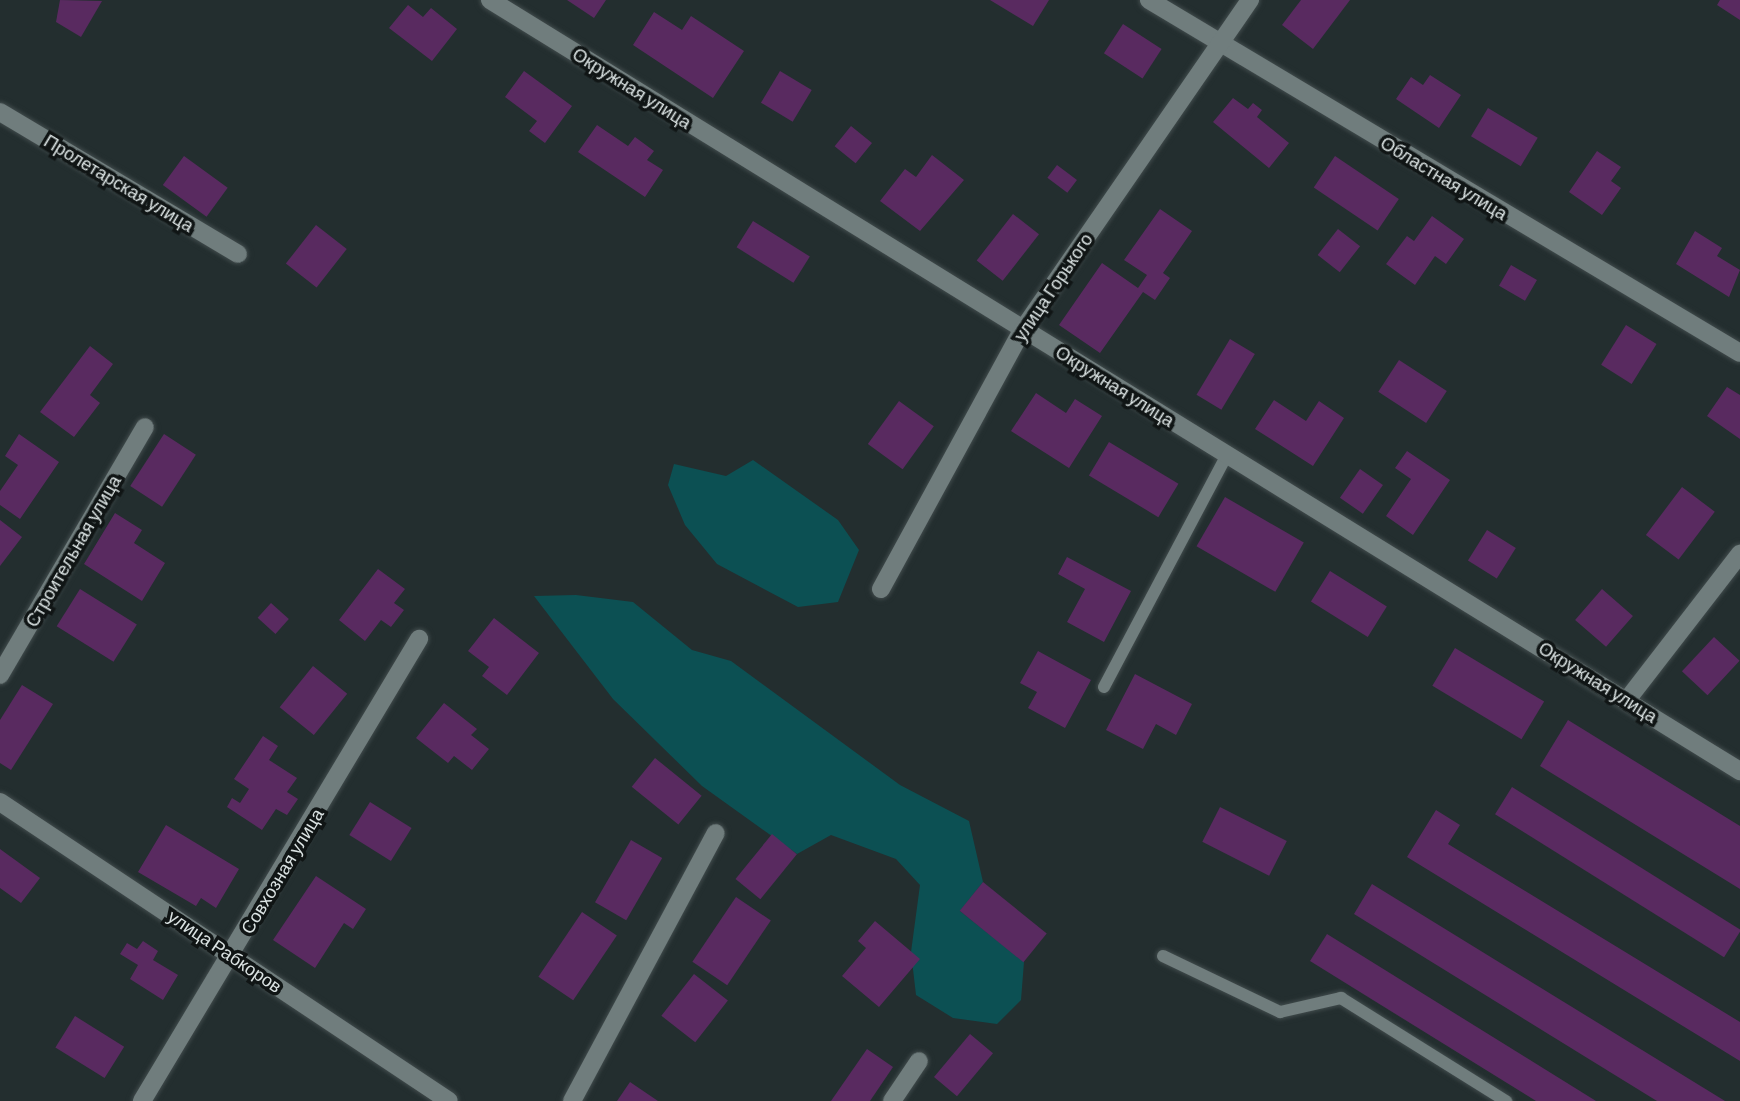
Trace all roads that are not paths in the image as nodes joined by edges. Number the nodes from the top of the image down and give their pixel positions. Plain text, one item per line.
1 (490, 0) edge
2 (1149, 0) edge
3 (1250, 0) edge
4 (1220, 46) junction
5 (0, 112) edge
6 (238, 254) dead end
7 (1023, 329) junction
8 (1740, 353) edge
9 (145, 427) dead end
10 (1227, 455) junction
11 (1740, 554) edge
12 (881, 589) dead end
13 (419, 639) dead end
14 (0, 674) edge
15 (1104, 687) dead end
16 (1627, 700) junction
17 (1740, 771) edge
18 (0, 802) edge
19 (716, 833) dead end
20 (232, 955) junction
21 (1163, 956) dead end
22 (919, 1061) dead end
23 (142, 1101) edge
24 (449, 1101) edge
25 (572, 1101) edge
26 (892, 1101) edge
27 (1506, 1101) edge

1 - 7 street, Окружная улица
2 - 4 street, Областная улица
3 - 4 street, улица Горького
4 - 7 street, улица Горького
4 - 8 street, Областная улица
5 - 6 street, Пролетарская улица
7 - 10 street, Окружная улица
7 - 12 street, улица Горького
9 - 14 street, Строительная улица
10 - 15 lane
10 - 16 street, Окружная улица
11 - 16 street
13 - 20 street, Совхозная улица
16 - 17 street, Окружная улица
18 - 20 street, улица Рабкоров
19 - 25 street
20 - 23 street, Совхозная улица
20 - 24 street, улица Рабкоров
21 - 27 lane
22 - 26 street

